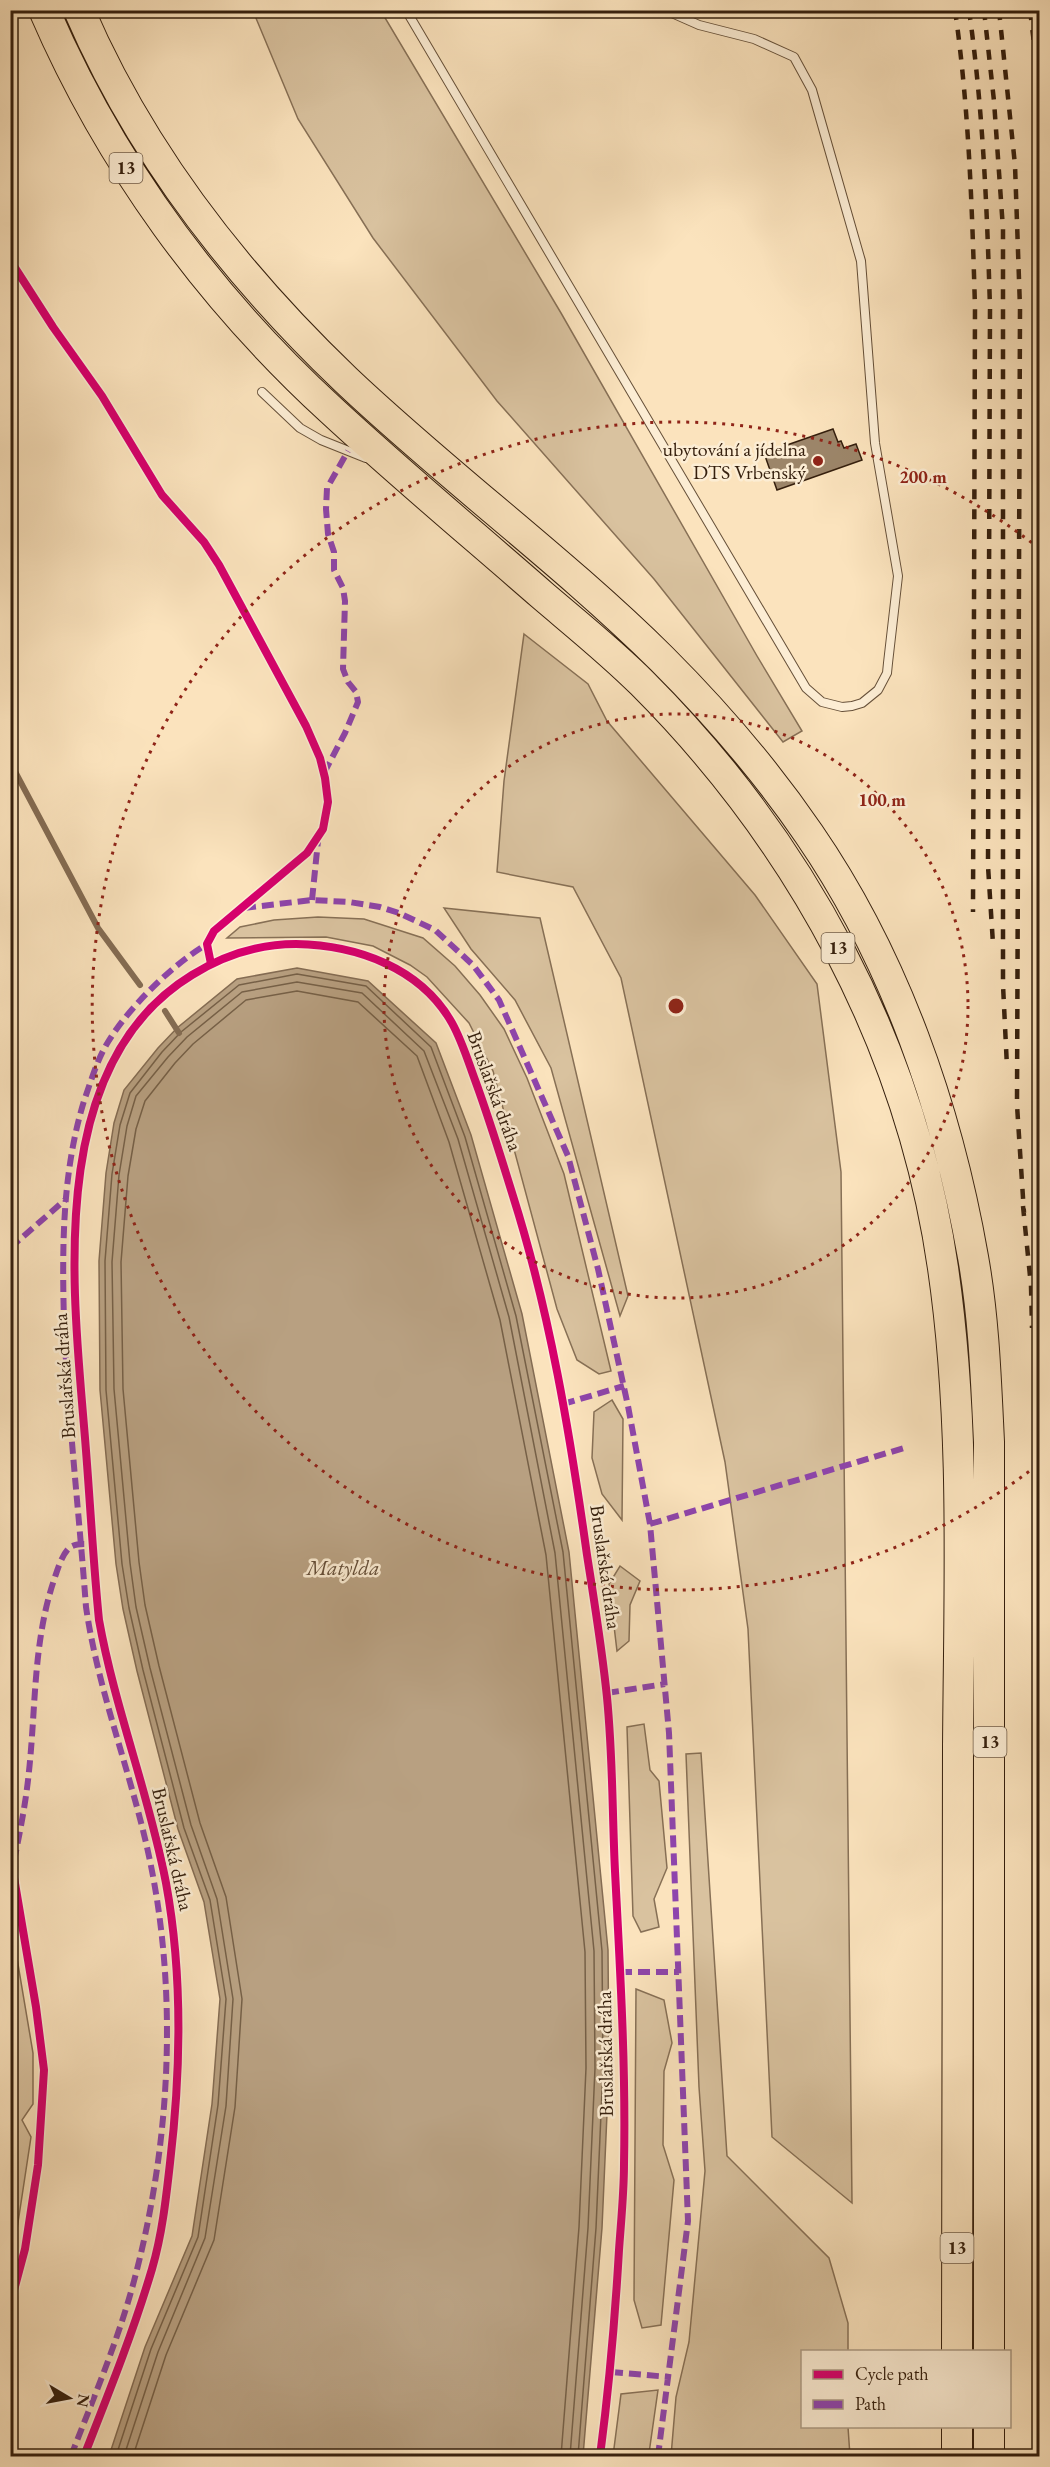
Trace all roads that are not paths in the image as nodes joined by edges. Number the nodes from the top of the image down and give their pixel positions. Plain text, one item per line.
1 (44, 10) edge
2 (79, 10) edge
3 (94, 10) edge
4 (406, 10) edge
5 (665, 10) edge
6 (118, 94) junction
7 (262, 392) dead end
8 (397, 470) junction
9 (957, 2350) edge
10 (989, 2350) edge
11 (957, 2428) edge
12 (989, 2428) edge
13 (957, 2457) edge
14 (989, 2457) edge

1 - 8 highway, 13
2 - 6 highway, 13
3 - 6 highway
4 - 5 lane
6 - 10 highway, 13
7 - 8 lane
8 - 9 highway, 13
11 - 13 highway
12 - 14 highway

